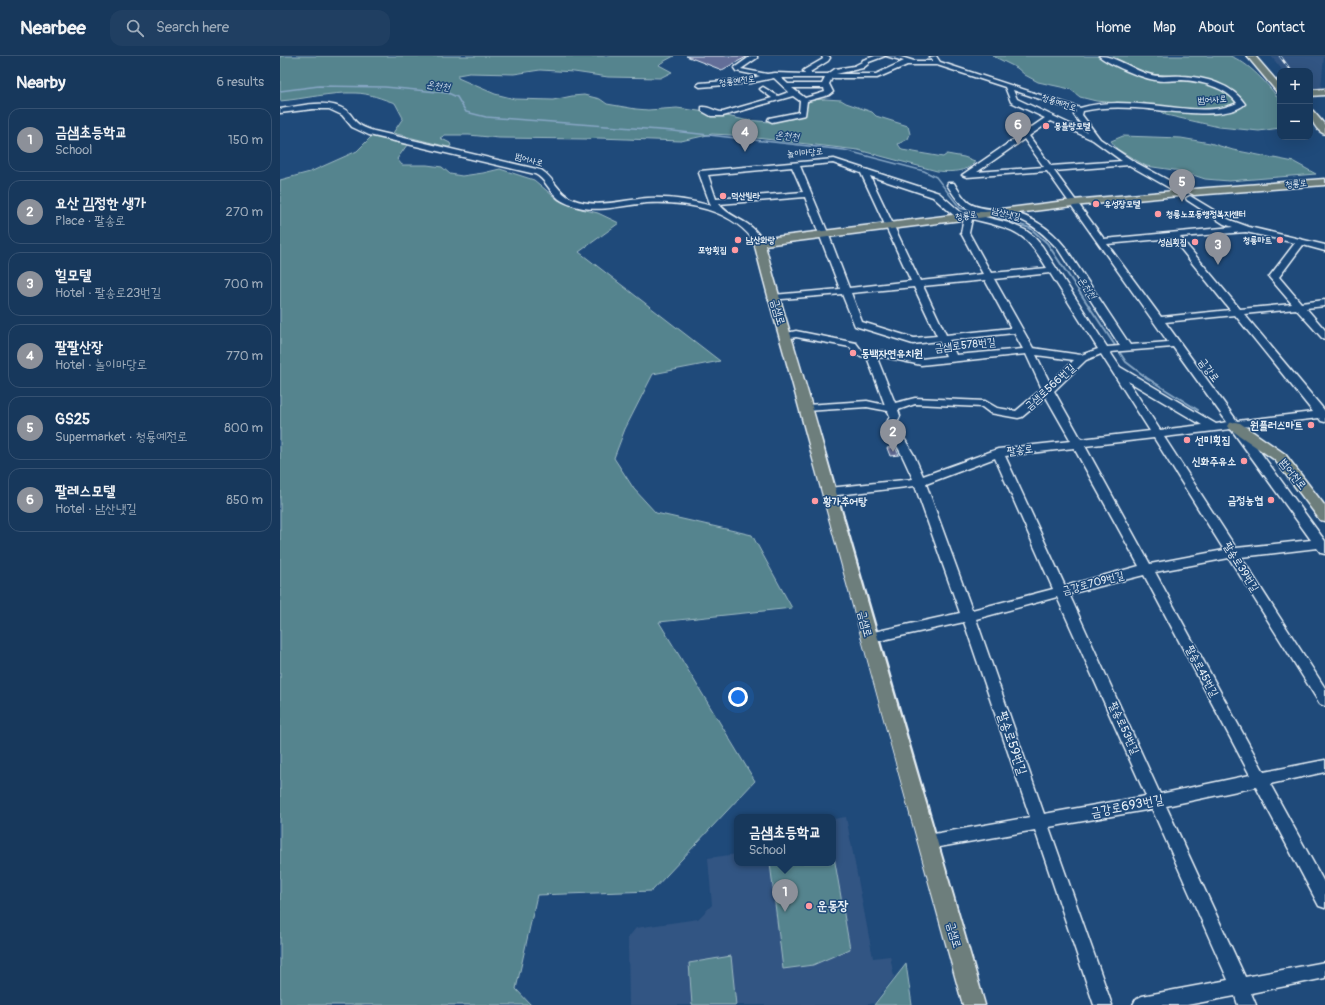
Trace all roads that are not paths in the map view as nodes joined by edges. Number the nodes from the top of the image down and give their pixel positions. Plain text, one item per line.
1 (754, 56) edge
2 (825, 56) edge
3 (882, 56) edge
4 (889, 56) edge
5 (931, 56) edge
6 (1102, 56) edge
7 (1250, 56) edge
8 (1260, 56) edge
9 (912, 62) junction
10 (938, 63) junction
11 (773, 73) junction
12 (1277, 75) edge
13 (810, 76) junction
14 (829, 76) junction
15 (700, 85) dead end
16 (1007, 85) junction
17 (787, 86) junction
18 (827, 86) junction
19 (1277, 87) edge
20 (763, 89) dead end
21 (1325, 92) edge
22 (796, 93) junction
23 (1313, 93) edge
24 (747, 97) dead end
25 (804, 100) junction
26 (776, 101) junction
27 (755, 105) junction
28 (705, 109) dead end
29 (1080, 110) junction
30 (280, 111) edge
31 (763, 112) dead end
32 (1313, 116) edge
33 (1050, 118) junction
34 (772, 120) dead end
35 (1313, 127) edge
36 (1325, 130) edge
37 (1025, 135) junction
38 (1098, 141) junction
39 (1325, 141) edge
40 (1130, 163) junction
41 (795, 164) junction
42 (1049, 169) junction
43 (864, 171) junction
44 (966, 175) junction
45 (1325, 182) edge
46 (951, 185) junction
47 (1175, 191) junction
48 (808, 194) junction
49 (936, 195) junction
50 (1192, 195) junction
51 (713, 202) junction
52 (1073, 204) junction
53 (720, 210) junction
54 (1002, 212) junction
55 (965, 216) junction
56 (889, 226) junction
57 (1246, 229) junction
58 (824, 233) junction
59 (1174, 235) junction
60 (759, 242) junction
61 (1101, 242) junction
62 (1300, 242) junction
63 (1325, 248) edge
64 (1054, 270) junction
65 (988, 276) junction
66 (916, 283) junction
67 (846, 290) junction
68 (774, 298) junction
69 (1325, 303) edge
70 (1298, 305) junction
71 (1237, 312) junction
72 (1158, 320) junction
73 (1018, 330) junction
74 (785, 336) junction
75 (1325, 336) edge
76 (943, 338) junction
77 (1175, 344) junction
78 (1125, 348) junction
79 (1107, 350) junction
80 (1029, 351) junction
81 (871, 355) junction
82 (952, 358) junction
83 (1082, 358) junction
84 (1116, 369) junction
85 (1048, 390) junction
86 (806, 408) junction
87 (891, 408) junction
88 (1324, 416) edge
89 (1235, 426) junction
90 (1215, 428) junction
91 (1157, 434) junction
92 (1078, 444) junction
93 (998, 453) junction
94 (919, 482) junction
95 (829, 492) junction
96 (1325, 516) edge
97 (1323, 546) edge
98 (1233, 553) junction
99 (1147, 569) junction
100 (1061, 591) junction
101 (968, 616) junction
102 (869, 638) junction
103 (1325, 700) edge
104 (1325, 766) edge
105 (1261, 780) junction
106 (1157, 801) junction
107 (1040, 823) junction
108 (928, 842) junction
109 (1325, 900) edge
110 (1325, 970) edge
111 (1240, 986) junction
112 (974, 1005) edge
113 (1103, 1005) edge
114 (1142, 1005) edge
115 (1247, 1005) edge

1 - 11 street
2 - 13 street
3 - 14 street
4 - 9 street
5 - 10 street, 청룡예전로
6 - 29 street, 범어사로
7 - 19 main road
8 - 12 main road
9 - 10 street, 청룡예전로
9 - 14 street, 청룡예전로
10 - 16 street, 청룡예전로
11 - 13 street, 청룡예전로
11 - 15 street, 청룡예전로
11 - 17 street
13 - 14 street, 청룡예전로
14 - 18 street
16 - 29 street, 청룡예전로
16 - 33 street
17 - 18 street
17 - 22 street
18 - 25 street
20 - 26 street
21 - 23 main road
22 - 25 street
22 - 26 street
24 - 27 street
25 - 34 street
26 - 27 street
27 - 28 street
27 - 31 street
29 - 38 street, 청룡예전로
30 - 53 street, 범어사로
32 - 36 main road
33 - 37 street
33 - 38 street
35 - 39 main road
37 - 42 street, 금강로
37 - 44 street
38 - 40 street, 청룡예전로
40 - 42 street
40 - 47 street, 청룡예전로
41 - 43 street, 놀이마당로
41 - 48 street
41 - 51 street, 놀이마당로
42 - 44 street
42 - 52 street, 금강로
43 - 49 street, 놀이마당로
43 - 56 street
44 - 46 street
45 - 50 main road, 청룡로
46 - 49 street
46 - 54 street, 남산냇길
47 - 50 main road, 청룡로
47 - 52 main road, 청룡로
48 - 51 street
48 - 58 street
49 - 55 street, 놀이마당로
50 - 57 street
51 - 53 street, 놀이마당로
52 - 54 main road, 청룡로
52 - 61 street, 금강로
53 - 60 street, 범어사로
54 - 55 main road, 청룡로
54 - 78 street, 남산냇길
55 - 56 main road, 청룡로
55 - 64 street, 팔송로39번길
55 - 65 street, 팔송로45번길
56 - 58 main road, 청룡로
56 - 66 street
57 - 59 street
57 - 62 street
58 - 60 main road, 청룡로
58 - 67 street
59 - 61 street
59 - 71 street
60 - 68 main road, 금샘로
61 - 72 street, 금강로
62 - 63 street
62 - 70 street
64 - 65 street
64 - 79 street, 팔송로39번길
65 - 66 street
65 - 73 street, 팔송로45번길
66 - 67 street
66 - 76 street
67 - 68 street
67 - 76 street
68 - 74 main road, 금샘로
69 - 70 street
70 - 71 street
70 - 75 street
71 - 72 street
71 - 88 street
72 - 77 street, 금강로
73 - 76 street
73 - 80 street, 팔송로45번길
74 - 81 street, 금샘로578번길
74 - 86 main road, 금샘로
76 - 82 street
77 - 78 street, 금샘로578번길
77 - 89 street, 금강로
78 - 79 street, 금샘로578번길
79 - 83 street, 금샘로578번길
79 - 84 street, 팔송로39번길
80 - 82 street, 금샘로578번길
80 - 83 street, 금샘로578번길
80 - 85 street, 팔송로45번길
81 - 82 street, 금샘로578번길
81 - 87 street
83 - 85 street, 금샘로566번길
84 - 90 street
84 - 91 street, 팔송로39번길
85 - 87 street, 금샘로566번길
85 - 92 street, 팔송로45번길
86 - 87 street, 금샘로566번길
86 - 95 main road, 금샘로
87 - 94 street, 팔송로59번길
88 - 89 street, 팔송로
89 - 90 street, 팔송로
89 - 96 main road, 범어천로
89 - 97 street, 금강로
90 - 91 street, 팔송로
91 - 92 street, 팔송로
91 - 98 street, 팔송로39번길
92 - 93 street, 팔송로
92 - 99 street, 팔송로45번길
93 - 94 street, 팔송로
93 - 100 street, 팔송로53번길
94 - 95 street, 팔송로
94 - 101 street, 팔송로59번길
95 - 102 main road, 금샘로
97 - 98 street, 금강로709번길
98 - 99 street, 금강로709번길
98 - 103 street, 팔송로39번길
99 - 100 street, 금강로709번길
99 - 105 street, 팔송로45번길
100 - 101 street, 금강로709번길
100 - 106 street, 팔송로53번길
101 - 102 street, 금강로709번길
101 - 107 street, 팔송로59번길
102 - 108 main road, 금샘로
104 - 105 street, 금강로693번길
105 - 106 street, 금강로693번길
105 - 109 street, 팔송로45번길
106 - 107 street, 금강로693번길
106 - 111 street, 팔송로53번길
107 - 108 street, 금강로693번길
107 - 113 street, 팔송로59번길
108 - 112 main road, 금샘로
110 - 111 street
111 - 114 street
111 - 115 street, 팔송로53번길

